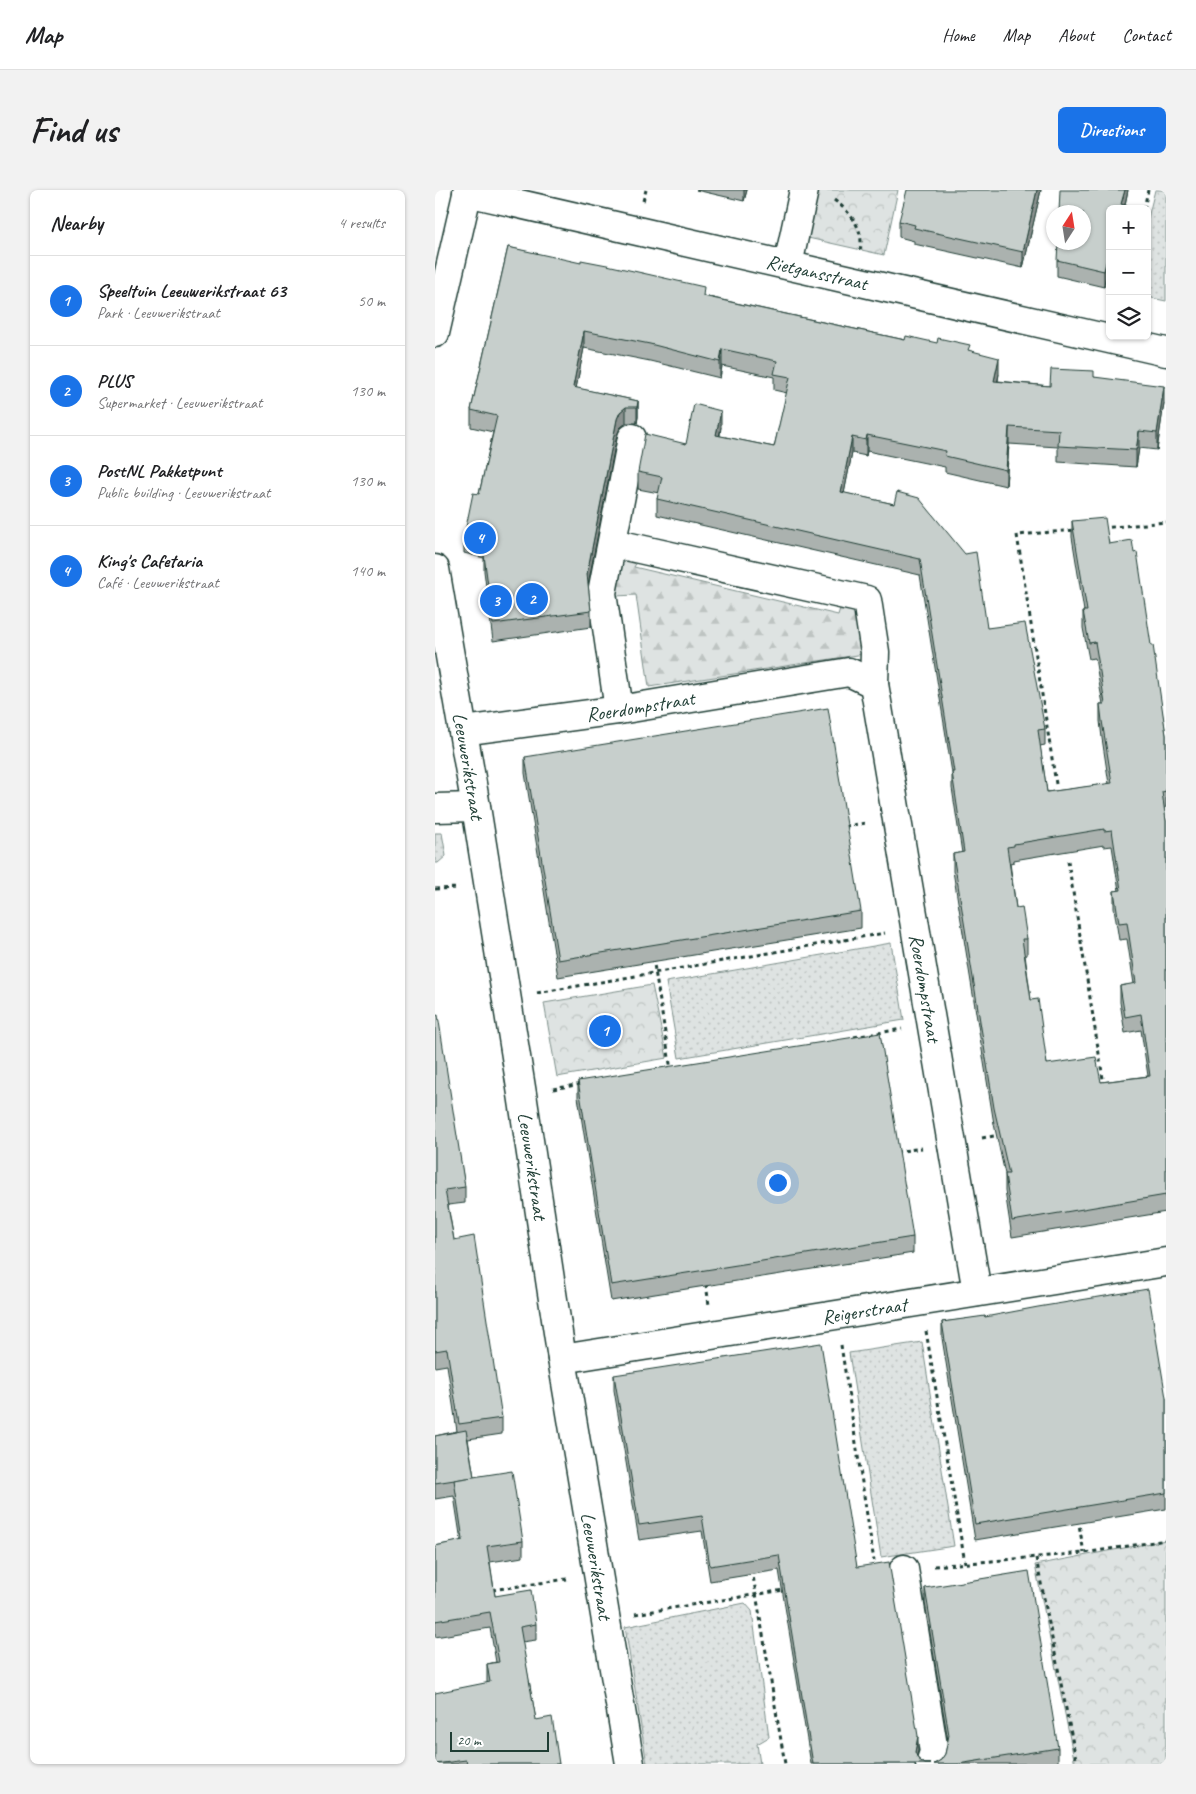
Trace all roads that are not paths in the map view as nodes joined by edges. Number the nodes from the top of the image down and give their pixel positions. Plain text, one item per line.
1 (468, 191) edge
2 (803, 192) edge
3 (788, 265) junction
4 (435, 332) edge
5 (1166, 352) edge
6 (632, 438) dead end
7 (626, 546) dead end
8 (435, 569) edge
9 (875, 684) junction
10 (619, 710) junction
11 (463, 731) junction
12 (476, 807) junction
13 (435, 808) edge
14 (1166, 1262) edge
15 (977, 1292) junction
16 (562, 1359) junction
17 (904, 1570) dead end
18 (630, 1764) edge
19 (930, 1764) edge

1 - 3 street, Rietgansstraat
1 - 4 street
2 - 3 street
3 - 5 street, Rietgansstraat
6 - 10 street
7 - 9 street, Roerdompstraat
8 - 11 street, Leeuwerikstraat
9 - 10 street, Roerdompstraat
9 - 15 street, Roerdompstraat
10 - 11 street, Roerdompstraat
11 - 12 street, Leeuwerikstraat
12 - 13 street
12 - 16 street, Leeuwerikstraat
14 - 15 street, Reigerstraat
15 - 16 street, Reigerstraat
16 - 18 street, Leeuwerikstraat
17 - 19 street

